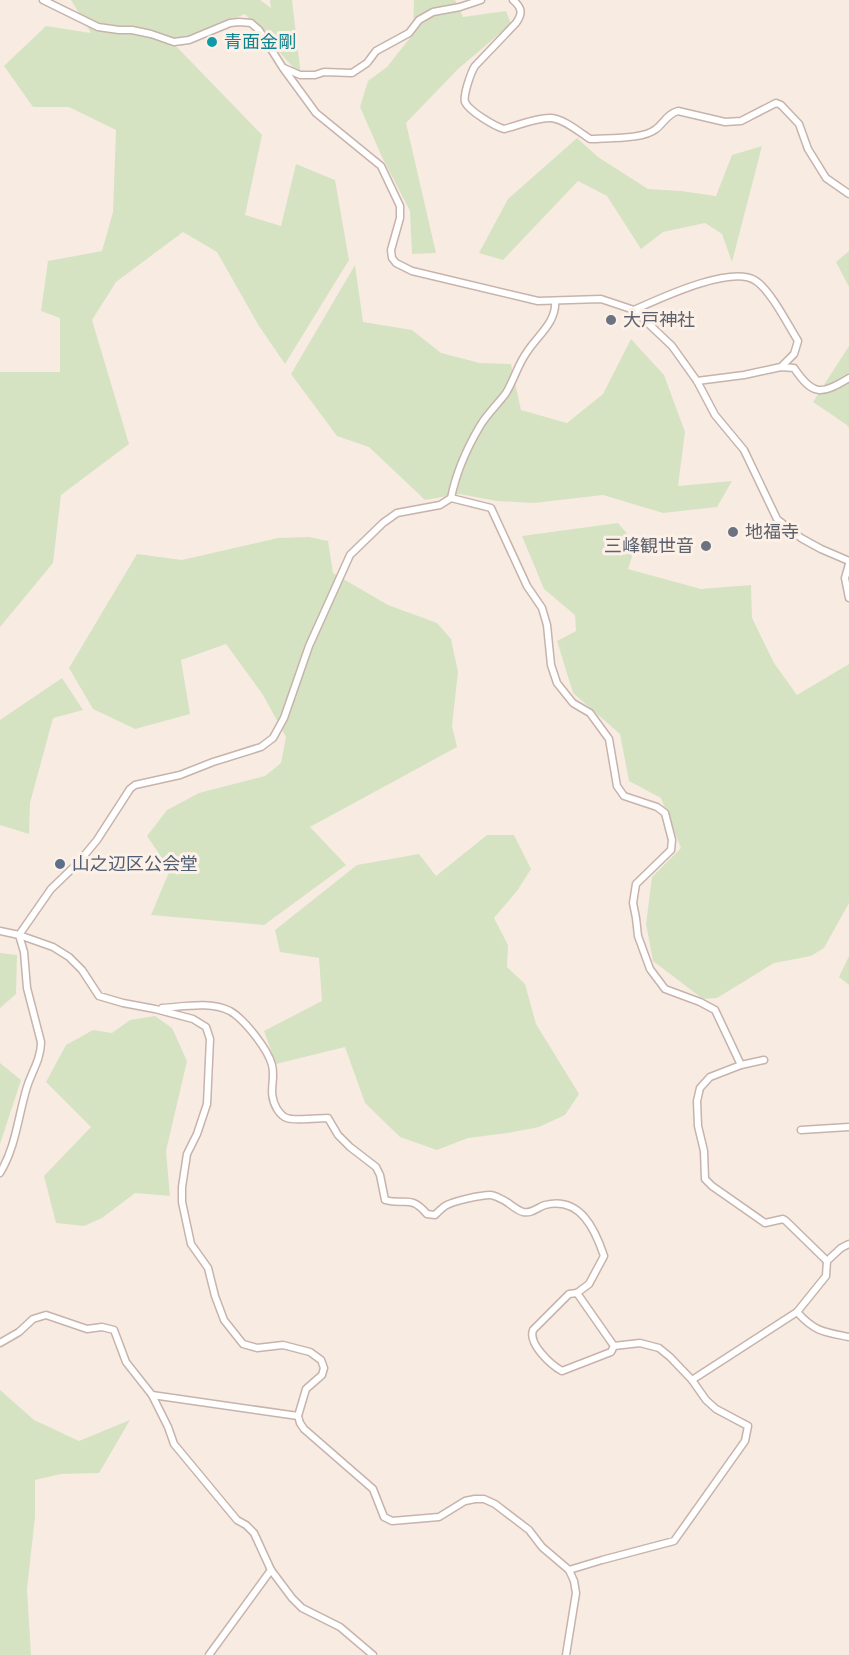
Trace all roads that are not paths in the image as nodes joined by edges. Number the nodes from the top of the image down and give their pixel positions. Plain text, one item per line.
1 (44, 0) edge
2 (482, 0) edge
3 (513, 0) edge
4 (283, 68) junction
5 (849, 194) edge
6 (555, 301) junction
7 (634, 310) junction
8 (781, 367) junction
9 (849, 378) edge
10 (697, 381) junction
11 (451, 498) junction
12 (849, 563) edge
13 (849, 598) edge
14 (0, 931) edge
15 (19, 935) junction
16 (155, 1009) junction
17 (765, 1060) dead end
18 (741, 1065) junction
19 (849, 1127) edge
20 (801, 1130) dead end
21 (0, 1173) edge
22 (849, 1244) edge
23 (827, 1261) junction
24 (577, 1293) junction
25 (797, 1312) junction
26 (849, 1337) edge
27 (0, 1343) edge
28 (614, 1346) junction
29 (692, 1380) junction
30 (152, 1395) junction
31 (298, 1416) junction
32 (271, 1569) junction
33 (570, 1570) junction
34 (209, 1655) edge
35 (373, 1655) edge
36 (566, 1655) edge

1 - 4 street
2 - 4 street
3 - 5 street
4 - 6 street
6 - 7 street
6 - 11 street
7 - 8 street
7 - 10 street
8 - 9 street
8 - 10 street
10 - 12 street
11 - 15 street
11 - 18 street
12 - 13 street
14 - 15 street
15 - 16 street
15 - 21 street
16 - 24 street
16 - 31 street
17 - 18 street
18 - 23 street
19 - 20 street
22 - 23 street
23 - 25 street
24 - 28 street
24 - 28 street
25 - 26 street
25 - 29 street
27 - 30 street
28 - 29 street
29 - 33 street
30 - 31 street
30 - 32 street
31 - 33 street
32 - 34 street
32 - 35 street
33 - 36 street

